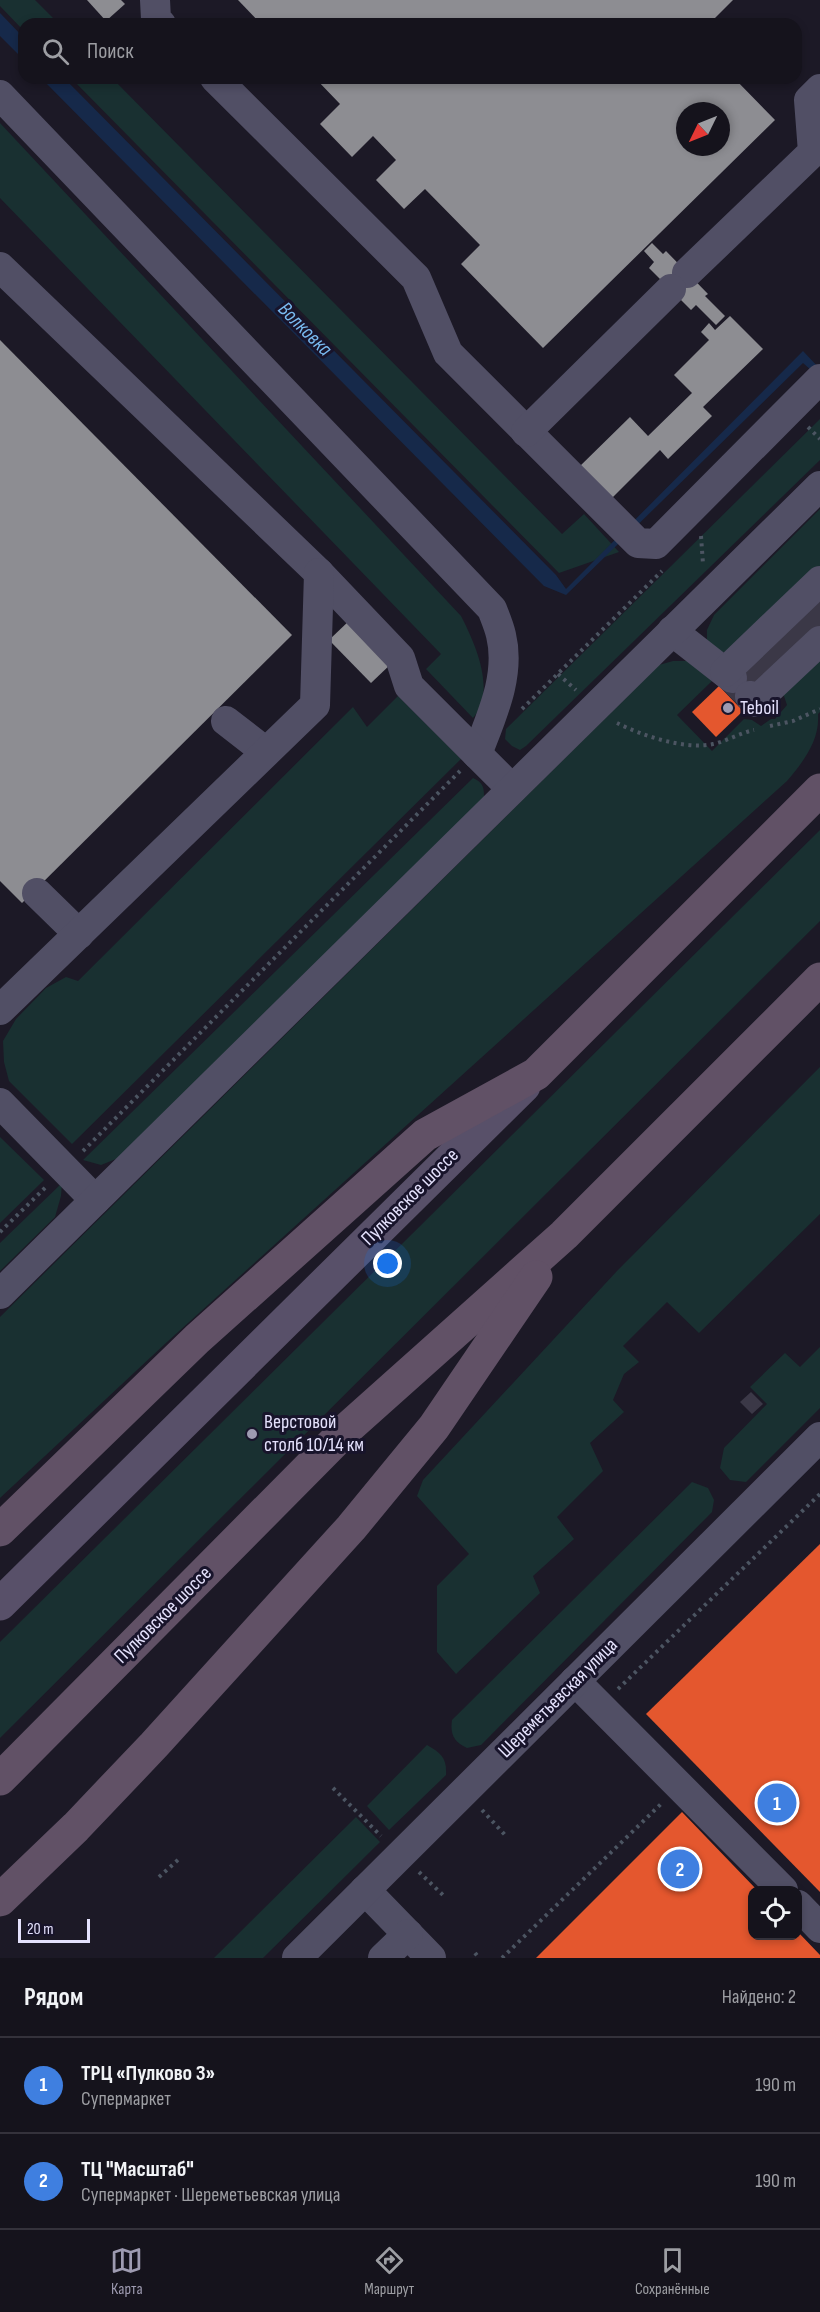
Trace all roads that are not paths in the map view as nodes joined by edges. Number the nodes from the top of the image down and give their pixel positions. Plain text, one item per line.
1 (155, 0) edge
2 (156, 18) edge
3 (221, 84) edge
4 (820, 89) edge
5 (0, 95) edge
6 (0, 267) edge
7 (820, 379) edge
8 (526, 432) junction
9 (820, 486) edge
10 (319, 573) junction
11 (820, 581) edge
12 (672, 632) junction
13 (820, 641) edge
14 (736, 682) junction
15 (226, 721) dead end
16 (266, 752) junction
17 (477, 754) junction
18 (512, 789) junction
19 (820, 790) edge
20 (37, 893) dead end
21 (79, 934) junction
22 (820, 979) edge
23 (0, 1010) edge
24 (536, 1074) junction
25 (0, 1103) edge
26 (95, 1200) junction
27 (564, 1235) junction
28 (0, 1294) edge
29 (820, 1437) edge
30 (0, 1530) edge
31 (0, 1604) edge
32 (575, 1681) junction
33 (0, 1779) edge
34 (779, 1886) edge
35 (365, 1890) junction
36 (0, 1900) edge
37 (802, 1909) edge
38 (820, 1928) edge
39 (408, 1934) junction
40 (297, 1958) edge
41 (383, 1958) edge
42 (431, 1958) edge

1 - 2 street
3 - 8 street
4 - 8 street
5 - 17 street
6 - 10 street
7 - 8 street
9 - 12 street
10 - 16 street
10 - 17 street
11 - 14 street
12 - 14 street
12 - 18 street
13 - 14 street
15 - 16 street
16 - 21 street
17 - 18 street
18 - 26 street
19 - 24 highway, Пулковское шоссе
20 - 21 street
21 - 23 street
22 - 27 highway, Пулковское шоссе
24 - 30 highway
24 - 31 main road, Пулковское шоссе
25 - 26 street
26 - 28 street
27 - 33 highway, Пулковское шоссе
27 - 36 highway
29 - 32 street, Шереметьевская улица
32 - 34 street
32 - 35 street, Шереметьевская улица
35 - 39 street
35 - 40 street, Шереметьевская улица
37 - 38 street
39 - 41 street
39 - 42 street

